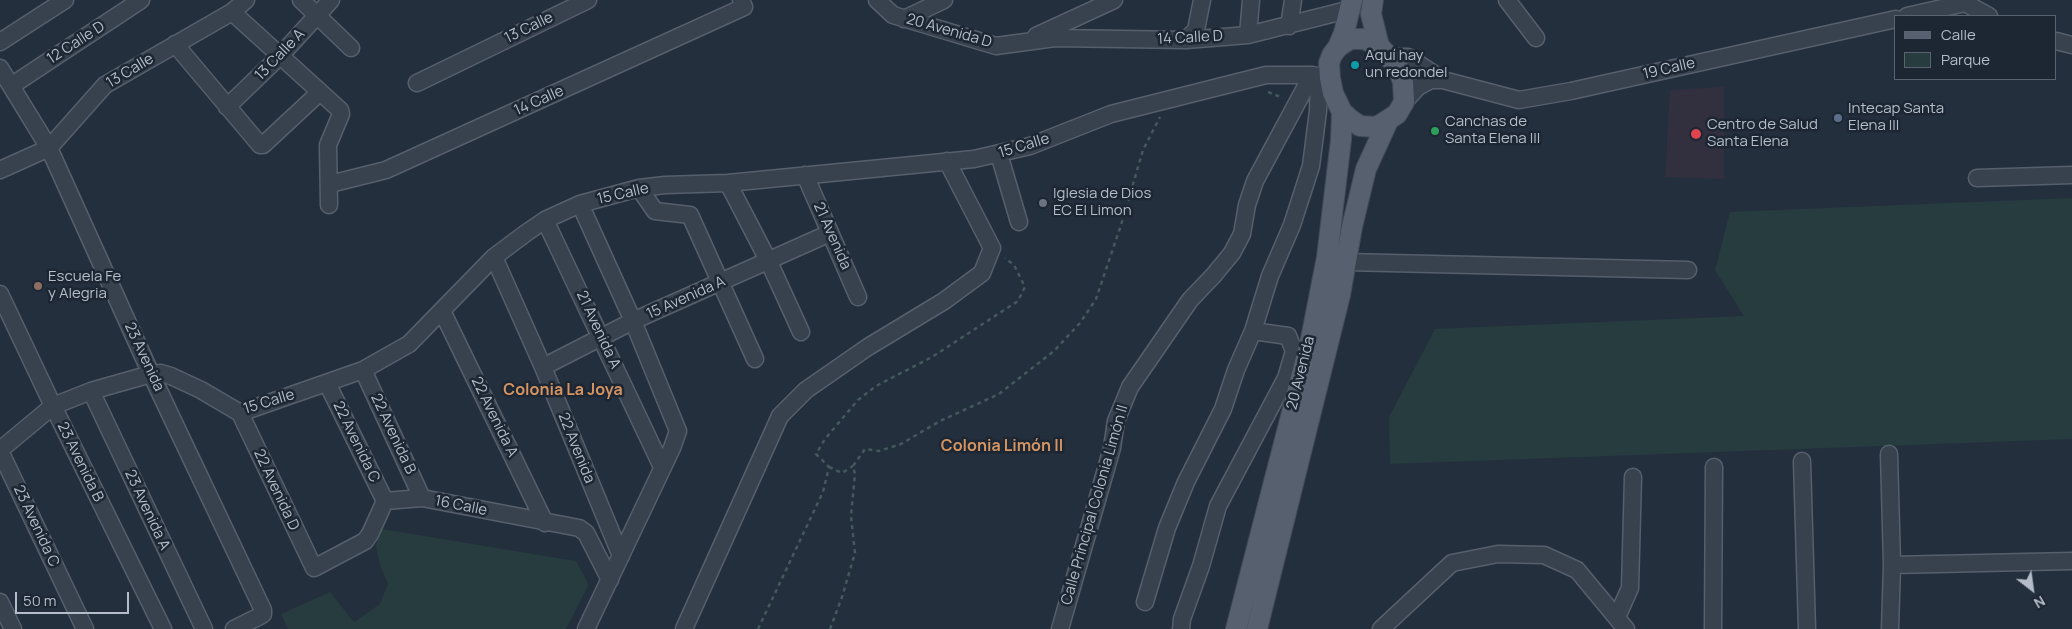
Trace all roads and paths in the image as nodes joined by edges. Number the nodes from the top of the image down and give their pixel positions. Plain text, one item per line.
1 (65, 0) edge
2 (141, 0) edge
3 (246, 0) edge
4 (301, 0) edge
5 (331, 0) edge
6 (588, 0) edge
7 (878, 0) edge
8 (944, 0) edge
9 (1114, 0) edge
10 (1202, 0) edge
11 (1251, 0) edge
12 (1294, 0) edge
13 (1373, 0) edge
14 (1507, 0) edge
15 (1965, 2) edge
16 (742, 4) edge
17 (1351, 5) edge
18 (232, 12) junction
19 (1911, 15) edge
20 (1987, 15) edge
21 (317, 16) junction
22 (904, 18) junction
23 (1894, 19) edge
24 (1289, 26) junction
25 (1248, 35) junction
26 (1536, 38) dead end
27 (1026, 40) junction
28 (1186, 40) junction
29 (2057, 41) edge
30 (0, 42) edge
31 (175, 44) junction
32 (2072, 46) edge
33 (1338, 47) junction
34 (351, 48) dead end
35 (1385, 52) junction
36 (280, 56) junction
37 (1320, 76) junction
38 (4, 79) edge
39 (1443, 80) junction
40 (417, 83) dead end
41 (1264, 91) dead end
42 (320, 92) junction
43 (1404, 102) junction
44 (1296, 104) junction
45 (228, 107) junction
46 (1342, 112) junction
47 (1162, 114) dead end
48 (1387, 122) junction
49 (49, 148) junction
50 (998, 154) junction
51 (947, 162) junction
52 (0, 170) edge
53 (805, 175) junction
54 (2072, 175) edge
55 (1978, 178) dead end
56 (728, 183) junction
57 (330, 184) junction
58 (639, 188) junction
59 (580, 204) junction
60 (329, 205) dead end
61 (545, 220) junction
62 (1019, 222) dead end
63 (830, 233) junction
64 (992, 248) junction
65 (494, 257) junction
66 (769, 262) junction
67 (1346, 262) junction
68 (1688, 270) dead end
69 (721, 283) junction
70 (0, 294) edge
71 (858, 297) dead end
72 (442, 311) junction
73 (634, 321) junction
74 (1253, 331) junction
75 (801, 332) dead end
76 (601, 336) junction
77 (755, 359) dead end
78 (543, 366) junction
79 (363, 370) junction
80 (151, 374) junction
81 (327, 383) junction
82 (91, 391) junction
83 (53, 406) junction
84 (240, 413) junction
85 (0, 450) edge
86 (1889, 454) dead end
87 (1802, 461) dead end
88 (853, 466) junction
89 (662, 467) junction
90 (829, 467) junction
91 (1714, 467) dead end
92 (1633, 478) dead end
93 (422, 498) junction
94 (385, 501) junction
95 (545, 523) junction
96 (621, 556) junction
97 (2072, 561) edge
98 (1892, 565) junction
99 (610, 580) junction
100 (0, 602) edge
101 (1145, 602) dead end
102 (1621, 623) edge
103 (13, 629) edge
104 (85, 629) edge
105 (163, 629) edge
106 (204, 629) edge
107 (234, 629) edge
108 (586, 629) edge
109 (684, 629) edge
110 (758, 629) edge
111 (830, 629) edge
112 (1060, 629) edge
113 (1181, 629) edge
114 (1236, 629) edge
115 (1257, 629) edge
116 (1382, 629) edge
117 (1713, 629) edge
118 (1807, 629) edge
119 (1890, 629) edge

1 - 30 street
2 - 38 street, 12 Calle D
3 - 18 street, 13 Calle
4 - 21 street
5 - 21 street, 13 Calle A
6 - 40 street, 13 Calle
7 - 22 street, 20 Avenida D
8 - 22 street
9 - 27 street
10 - 28 street
11 - 25 street
12 - 24 street
13 - 35 main road
14 - 26 street
15 - 19 street
15 - 20 street
16 - 57 street, 14 Calle
17 - 24 street, 14 Calle D
17 - 33 main road
18 - 31 street, 13 Calle
18 - 36 street
21 - 34 street
21 - 36 street, 13 Calle A
22 - 27 street, 20 Avenida D
23 - 39 street, 19 Calle
24 - 25 street, 14 Calle D
25 - 28 street, 14 Calle D
27 - 28 street, 14 Calle D
29 - 32 street
31 - 45 street
31 - 49 street, 13 Calle
33 - 35 main road
33 - 37 main road
35 - 39 street, 19 Calle
35 - 43 main road
36 - 42 street
36 - 45 street, 13 Calle A
37 - 44 street, Calle Principal Colonia Limón II
37 - 46 main road
37 - 50 street, 15 Calle
37 - 74 street
38 - 49 street, 23 Avenida
39 - 43 street, 19 Calle
41 - 44 path
42 - 45 street
42 - 57 street
43 - 48 main road
44 - 112 street, Calle Principal Colonia Limón II
46 - 48 main road
46 - 114 main road, 20 Avenida
47 - 88 path
48 - 67 main road, 20 Avenida
49 - 52 street, 13 Calle
49 - 80 street, 23 Avenida
50 - 51 street, 15 Calle
50 - 62 street
51 - 53 street, 15 Calle
51 - 64 street
53 - 56 street, 15 Calle
53 - 63 street, 21 Avenida
54 - 55 street
56 - 58 street, 15 Calle
56 - 66 street
57 - 60 street
58 - 59 street, 15 Calle
58 - 69 street
59 - 61 street, 15 Calle
59 - 73 street
61 - 65 street, 15 Calle
61 - 76 street, 21 Avenida A
63 - 66 street, 15 Avenida A
63 - 71 street, 21 Avenida
64 - 90 path
64 - 109 street
65 - 72 street, 15 Calle
65 - 78 street, 22 Avenida
66 - 69 street, 15 Avenida A
66 - 75 street
67 - 68 street
67 - 115 main road, 20 Avenida
69 - 73 street, 15 Avenida A
69 - 77 street
70 - 83 street, 23 Avenida B
72 - 79 street, 15 Calle
72 - 95 street, 22 Avenida A
73 - 76 street, 15 Avenida A
73 - 89 street
74 - 101 street
74 - 113 street, 20 Avenida
76 - 78 street, 15 Avenida A
76 - 89 street, 21 Avenida A
78 - 96 street, 22 Avenida
79 - 81 street, 15 Calle
79 - 93 street, 22 Avenida B
80 - 82 street, 15 Calle
80 - 84 street, 15 Calle
80 - 107 street, 23 Avenida
81 - 84 street, 15 Calle
81 - 94 street, 22 Avenida C
82 - 83 street, 15 Calle
82 - 106 street, 23 Avenida A
83 - 85 street, 15 Calle
83 - 105 street, 23 Avenida B
84 - 94 street, 22 Avenida D
85 - 104 street, 23 Avenida C
86 - 98 street
87 - 118 street
88 - 90 path
88 - 111 path
89 - 96 street
90 - 110 path
91 - 117 street
92 - 102 street
93 - 94 street, 16 Calle
93 - 95 street, 16 Calle
95 - 99 street, 16 Calle
96 - 99 street
97 - 98 street
98 - 119 street
99 - 108 street
100 - 103 street
102 - 116 street

